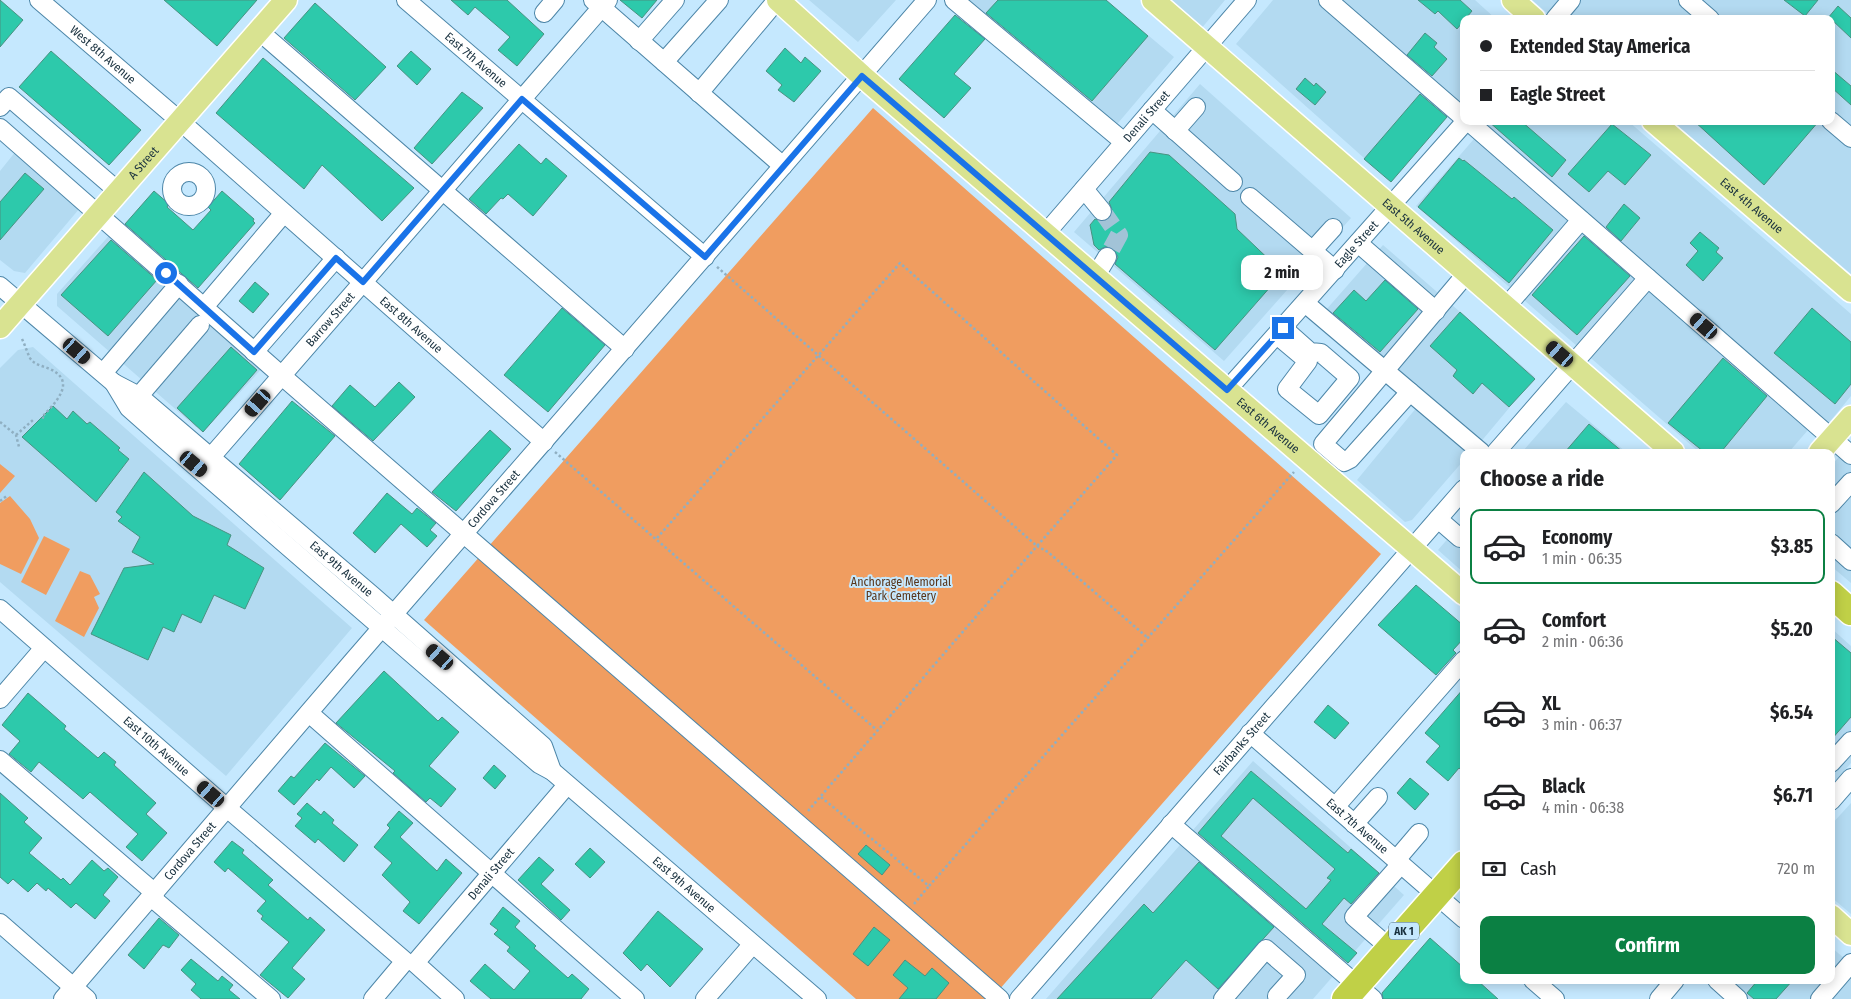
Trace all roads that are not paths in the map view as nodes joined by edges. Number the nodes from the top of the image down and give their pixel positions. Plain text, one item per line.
1 (39, 0) edge
2 (286, 0) edge
3 (406, 0) edge
4 (675, 0) edge
5 (719, 0) edge
6 (778, 0) edge
7 (928, 0) edge
8 (954, 0) edge
9 (1153, 0) edge
10 (1247, 0) edge
11 (1328, 0) edge
12 (1513, 0) edge
13 (1571, 0) edge
14 (1688, 0) edge
15 (601, 3) edge
16 (1530, 15) edge
17 (1558, 15) edge
18 (1705, 15) edge
19 (259, 30) junction
20 (639, 41) junction
21 (1206, 46) junction
22 (664, 62) junction
23 (862, 76) junction
24 (699, 93) junction
25 (522, 99) junction
26 (1196, 107) dead end
27 (0, 108) edge
28 (1152, 110) junction
29 (173, 115) junction
30 (1460, 115) edge
31 (1835, 124) edge
32 (1463, 125) edge
33 (1472, 125) edge
34 (1658, 125) edge
35 (0, 128) edge
36 (1175, 131) junction
37 (1851, 138) edge
38 (1124, 142) junction
39 (217, 154) junction
40 (784, 166) junction
41 (199, 175) dead end
42 (1233, 182) dead end
43 (1084, 188) junction
44 (444, 189) junction
45 (119, 192) junction
46 (1250, 197) dead end
47 (1391, 207) junction
48 (1102, 211) tunnel mouth
49 (284, 213) junction
50 (99, 214) junction
51 (1581, 220) junction
52 (1333, 228) dead end
53 (1046, 233) junction
54 (1358, 244) junction
55 (1313, 250) junction
56 (1107, 256) tunnel mouth
57 (705, 257) junction
58 (336, 258) junction
59 (1335, 270) junction
60 (1467, 273) junction
61 (1095, 277) junction
62 (1648, 278) junction
63 (363, 282) junction
64 (179, 284) junction
65 (0, 286) edge
66 (1851, 291) edge
67 (1305, 303) junction
68 (21, 304) junction
69 (204, 307) junction
70 (1506, 307) junction
71 (1436, 311) junction
72 (200, 325) dead end
73 (0, 326) edge
74 (1280, 331) junction
75 (625, 349) junction
76 (254, 352) junction
77 (1573, 365) junction
78 (1385, 371) junction
79 (282, 376) junction
80 (109, 378) junction
81 (1227, 390) junction
82 (1410, 392) junction
83 (139, 396) junction
84 (1850, 420) edge
85 (544, 442) junction
86 (1826, 445) edge
87 (1477, 449) edge
88 (1499, 449) edge
89 (1670, 449) edge
90 (1851, 455) edge
91 (211, 457) junction
92 (1851, 482) edge
93 (1460, 494) edge
94 (1835, 500) edge
95 (1438, 519) junction
96 (464, 534) junction
97 (1460, 538) edge
98 (1835, 547) edge
99 (1411, 548) junction
100 (1851, 561) edge
101 (1460, 591) edge
102 (1835, 598) edge
103 (0, 609) edge
104 (1851, 612) edge
105 (388, 621) junction
106 (44, 648) junction
107 (1460, 667) edge
108 (0, 699) edge
109 (309, 713) junction
110 (1250, 733) junction
111 (1851, 741) edge
112 (1835, 759) edge
113 (0, 760) edge
114 (567, 784) junction
115 (1849, 784) edge
116 (1378, 797) dead end
117 (1835, 797) edge
118 (1335, 807) junction
119 (226, 808) junction
120 (1172, 824) junction
121 (1354, 824) junction
122 (1419, 833) dead end
123 (1398, 862) junction
124 (1460, 868) edge
125 (491, 873) junction
126 (153, 895) junction
127 (1436, 895) junction
128 (1460, 916) edge
129 (1835, 920) edge
130 (0, 923) edge
131 (1851, 934) edge
132 (752, 945) junction
133 (1390, 948) junction
134 (410, 962) junction
135 (1849, 970) edge
136 (1538, 984) edge
137 (1672, 984) edge
138 (1725, 984) edge
139 (68, 993) edge
140 (1359, 994) edge
141 (1277, 996) dead end
142 (1228, 997) edge
143 (87, 999) edge
144 (271, 999) edge
145 (373, 999) edge
146 (455, 999) edge
147 (635, 999) edge
148 (705, 999) edge
149 (817, 999) edge
150 (1000, 999) edge
151 (1019, 999) edge
152 (1555, 999) edge
153 (1659, 999) edge
154 (1738, 999) edge
155 (1820, 999) edge

1 - 29 street, West 8th Avenue
2 - 19 main road, A Street
3 - 25 street, East 7th Avenue
4 - 20 street
5 - 22 street
6 - 23 main road, East 6th Avenue
6 - 24 street
7 - 23 street, Cordova Street
8 - 38 street
9 - 21 main road, East 5th Avenue
10 - 21 street, Denali Street
11 - 30 street
12 - 16 main road
13 - 17 street
14 - 18 street
15 - 20 street
15 - 25 street, Barrow Street
19 - 29 main road, A Street
19 - 44 street
20 - 22 street
21 - 28 street, Denali Street
21 - 47 main road, East 5th Avenue
22 - 24 street
23 - 40 street, Cordova Street
23 - 53 main road, East 6th Avenue
24 - 40 street
25 - 44 street, Barrow Street
25 - 57 street, East 7th Avenue
26 - 36 street
27 - 45 street
28 - 36 street
28 - 38 street, Denali Street
29 - 39 street, East 8th Avenue
29 - 45 main road, A Street
31 - 37 street
32 - 47 street, Eagle Street
33 - 51 street
34 - 66 main road, East 4th Avenue
35 - 50 street
36 - 42 street
38 - 43 street, Denali Street
39 - 41 street
39 - 49 street, East 8th Avenue
40 - 57 street, Cordova Street
43 - 48 street
43 - 53 street, Denali Street
44 - 63 street, Barrow Street
44 - 75 street
45 - 50 main road, A Street
46 - 55 street
47 - 54 street, Eagle Street
47 - 60 main road, East 5th Avenue
49 - 58 street, East 8th Avenue
49 - 69 street
50 - 64 street
50 - 68 main road, A Street
51 - 62 street
51 - 70 street
52 - 55 street
53 - 61 main road, East 6th Avenue
54 - 59 street, Eagle Street
54 - 71 street
55 - 59 street
56 - 61 street
57 - 75 street, Cordova Street
58 - 63 street, East 8th Avenue
58 - 76 street
59 - 67 street, Eagle Street
60 - 70 main road, East 5th Avenue
60 - 71 street
61 - 81 main road, East 6th Avenue
62 - 77 street
62 - 86 street
63 - 79 street, Barrow Street
63 - 85 street, East 8th Avenue
64 - 69 street
64 - 80 street
65 - 68 street, East 9th Avenue
67 - 74 street, Eagle Street
67 - 78 street
68 - 73 main road, A Street
68 - 80 street, East 9th Avenue
69 - 76 street
70 - 77 main road, East 5th Avenue
71 - 78 street
72 - 83 street
74 - 74 street
74 - 81 street, Eagle Street
75 - 85 street, Cordova Street
76 - 79 street
77 - 88 street
77 - 89 main road, East 5th Avenue
78 - 82 street
78 - 82 street
79 - 91 street, Barrow Street
79 - 96 street
80 - 83 street, East 9th Avenue
80 - 105 street, East 9th Avenue
81 - 99 main road, East 6th Avenue
82 - 87 street
83 - 91 street, East 9th Avenue
84 - 86 main road
85 - 96 street, Cordova Street
86 - 90 street
91 - 105 street, East 9th Avenue
92 - 94 street
93 - 95 street, Fairbanks Street
95 - 97 street
95 - 99 street, Fairbanks Street
96 - 105 street, Cordova Street
96 - 150 street
98 - 100 street
99 - 101 main road, East 6th Avenue
99 - 110 street, Fairbanks Street
102 - 104 highway
103 - 106 street, East 10th Avenue
105 - 109 street, Cordova Street
105 - 114 street, East 9th Avenue
106 - 108 street
106 - 119 street, East 10th Avenue
107 - 118 street
109 - 119 street, Cordova Street
109 - 125 street
110 - 118 street, East 7th Avenue
110 - 120 street, Fairbanks Street
111 - 112 street
113 - 126 street
114 - 125 street, Denali Street
114 - 132 street, East 9th Avenue
115 - 117 street
116 - 121 street
118 - 121 street, East 7th Avenue
119 - 126 street, Cordova Street
119 - 134 street, East 10th Avenue
120 - 140 street
120 - 151 street, Fairbanks Street
121 - 123 street, East 7th Avenue
122 - 123 street
123 - 127 street, East 7th Avenue
123 - 133 street
124 - 127 highway, AK 1
125 - 134 street, Denali Street
125 - 147 street
126 - 139 street, Cordova Street
126 - 144 street
127 - 128 street, East 7th Avenue
127 - 133 highway, AK 1
129 - 131 main road
130 - 139 street
132 - 148 street
132 - 149 street, East 9th Avenue
133 - 140 highway, AK 1
134 - 145 street, Denali Street
134 - 146 street, East 10th Avenue
135 - 155 street
136 - 152 street
137 - 153 street
138 - 154 street
139 - 143 street
141 - 142 street

